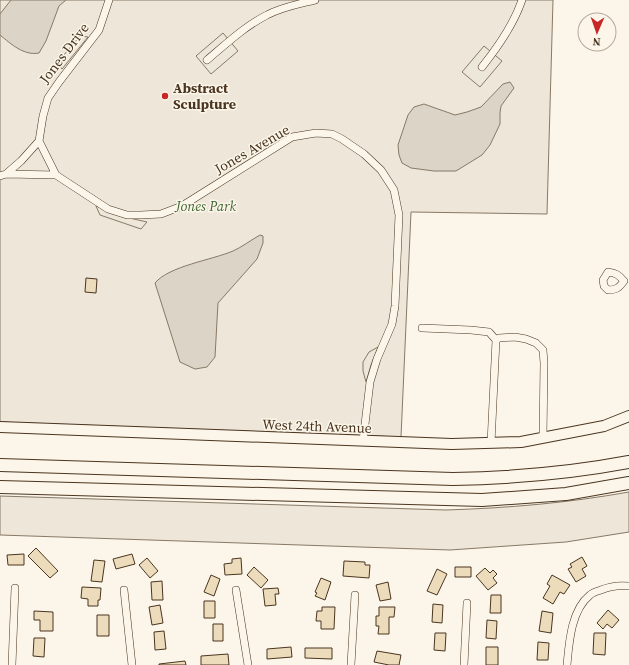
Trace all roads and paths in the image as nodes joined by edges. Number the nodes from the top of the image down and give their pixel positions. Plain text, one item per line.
1 (109, 0) edge
2 (315, 0) edge
3 (522, 0) edge
4 (207, 60) dead end
5 (482, 67) dead end
6 (39, 141) junction
7 (3, 175) edge
8 (56, 175) junction
9 (422, 328) dead end
10 (496, 340) junction
11 (629, 416) edge
12 (0, 427) edge
13 (543, 438) junction
14 (363, 441) junction
15 (491, 443) junction
16 (629, 462) edge
17 (0, 465) edge
18 (629, 483) edge
19 (0, 487) edge
20 (629, 586) edge
21 (15, 588) dead end
22 (124, 590) dead end
23 (236, 590) dead end
24 (355, 595) dead end
25 (467, 603) dead end
26 (12, 665) edge
27 (132, 665) edge
28 (248, 665) edge
29 (351, 665) edge
30 (464, 665) edge
31 (566, 665) edge

1 - 6 street, Jones Drive
2 - 4 street
3 - 5 street
6 - 7 street
6 - 8 street
7 - 8 street
8 - 14 street, Jones Avenue
9 - 10 street
10 - 13 street
10 - 15 street
11 - 13 street, West 24th Avenue
12 - 14 street, West 24th Avenue
13 - 15 street, West 24th Avenue
14 - 15 street, West 24th Avenue
16 - 17 highway
18 - 19 highway
20 - 31 street
21 - 26 street
22 - 27 street
23 - 28 street
24 - 29 street
25 - 30 street

